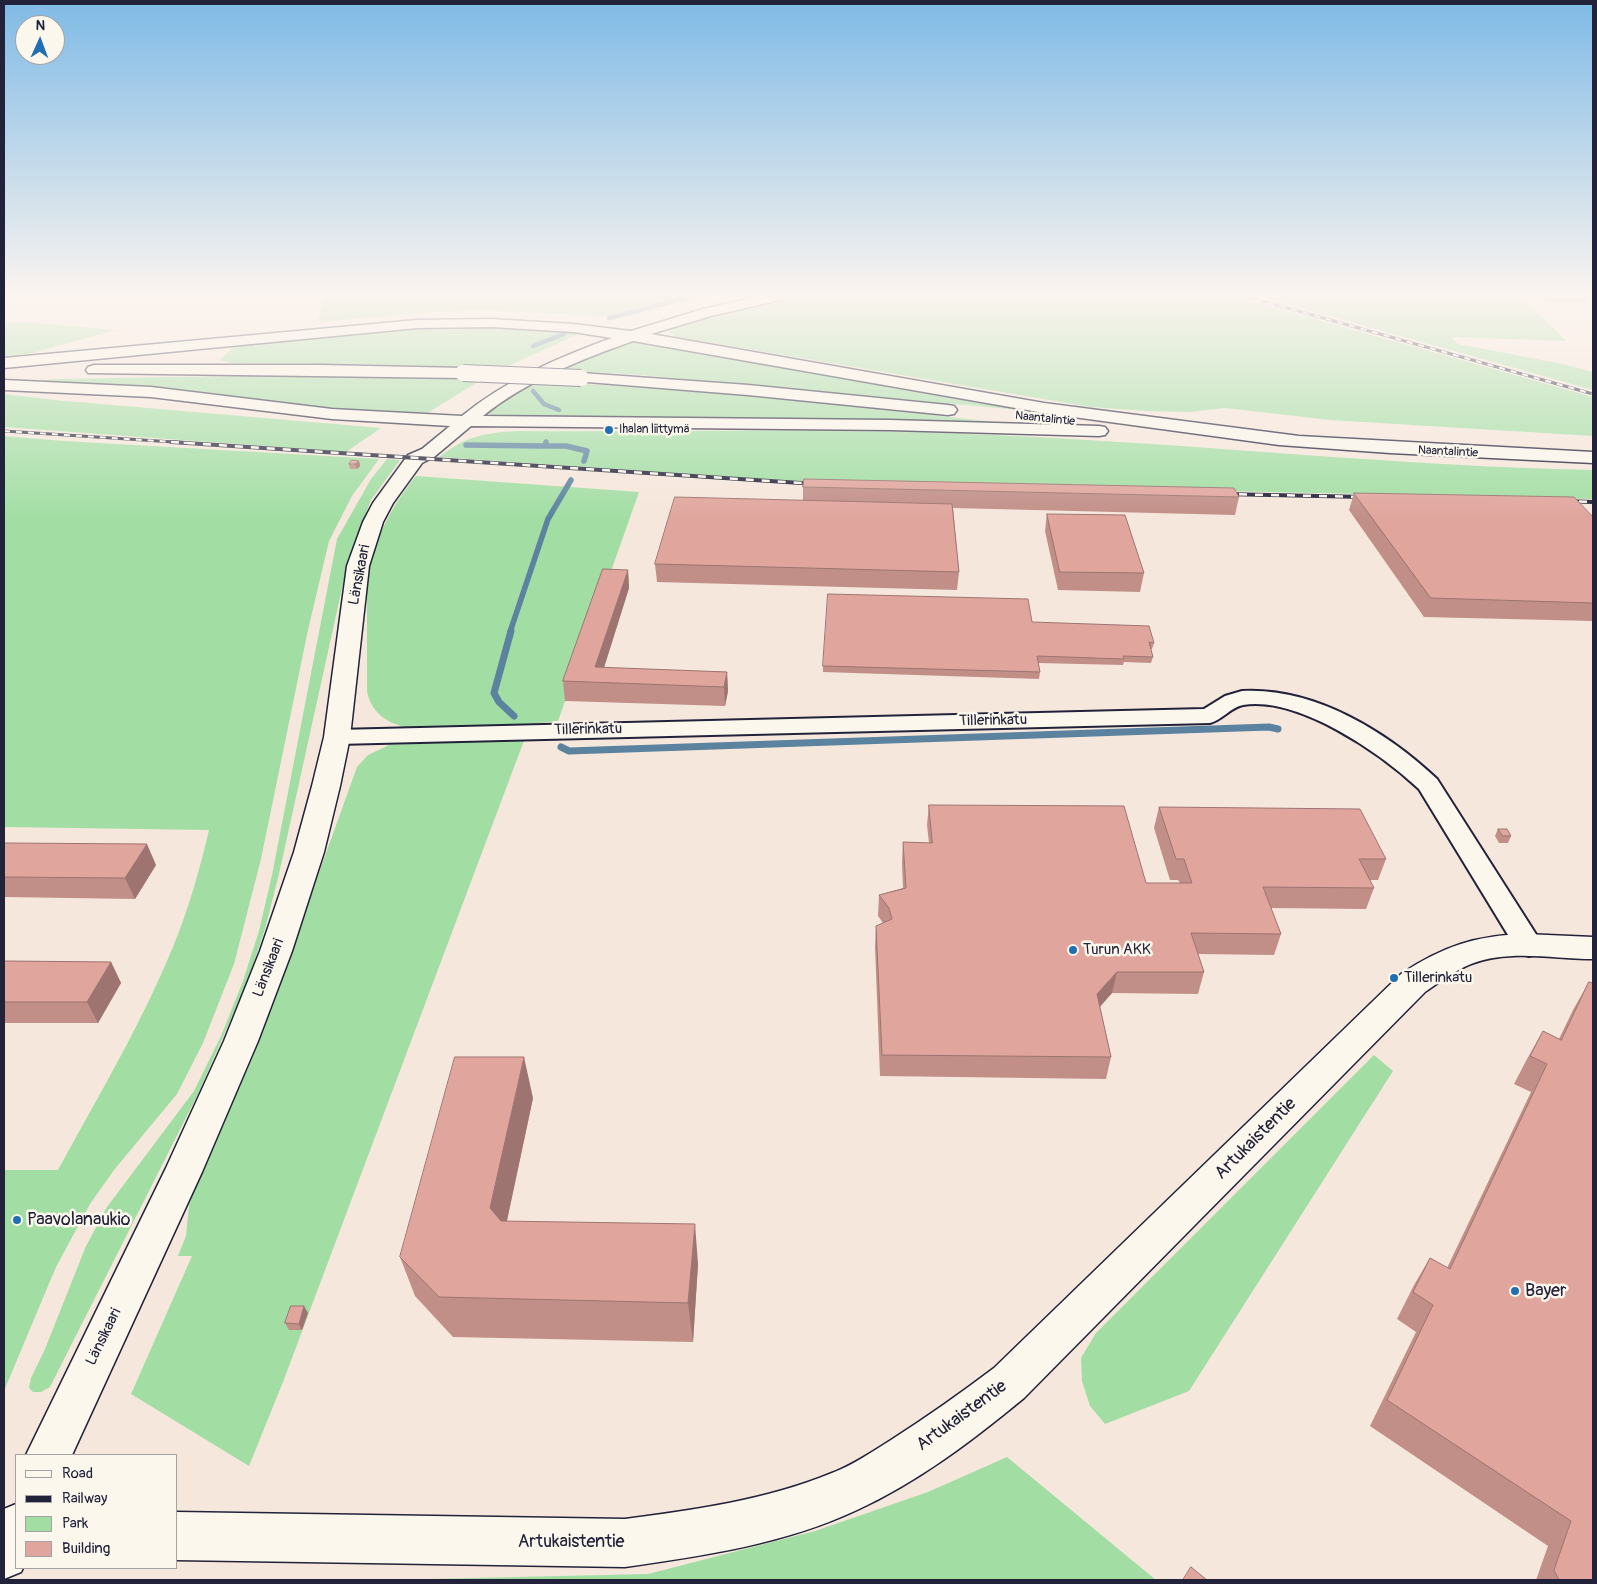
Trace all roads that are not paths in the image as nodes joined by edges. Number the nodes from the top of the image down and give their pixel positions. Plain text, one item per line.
1 (197, 370) junction
2 (527, 370) edge
3 (550, 370) edge
4 (825, 370) edge
5 (4, 372) edge
6 (4, 377) edge
7 (4, 385) edge
8 (445, 421) junction
9 (467, 422) junction
10 (1210, 435) junction
11 (1297, 441) junction
12 (1593, 458) edge
13 (415, 459) junction
14 (337, 737) junction
15 (1529, 946) junction
16 (1593, 948) edge
17 (49, 1454) edge
18 (178, 1536) edge

1 - 5 main road, Naantalintie
1 - 6 main road, Naantalintie
1 - 10 main road, Naantalintie, bridge
2 - 8 main road, Länsikaari
3 - 9 main road, Länsikaari
4 - 11 main road
7 - 8 main road
8 - 9 main road
8 - 13 main road, Länsikaari
9 - 10 main road
9 - 13 main road, Länsikaari
10 - 11 main road, Naantalintie
11 - 12 main road, Naantalintie
13 - 14 main road, Länsikaari
14 - 15 street, Tillerinkatu
14 - 17 main road, Länsikaari
15 - 16 main road, Artukaistentie
15 - 18 main road, Artukaistentie

